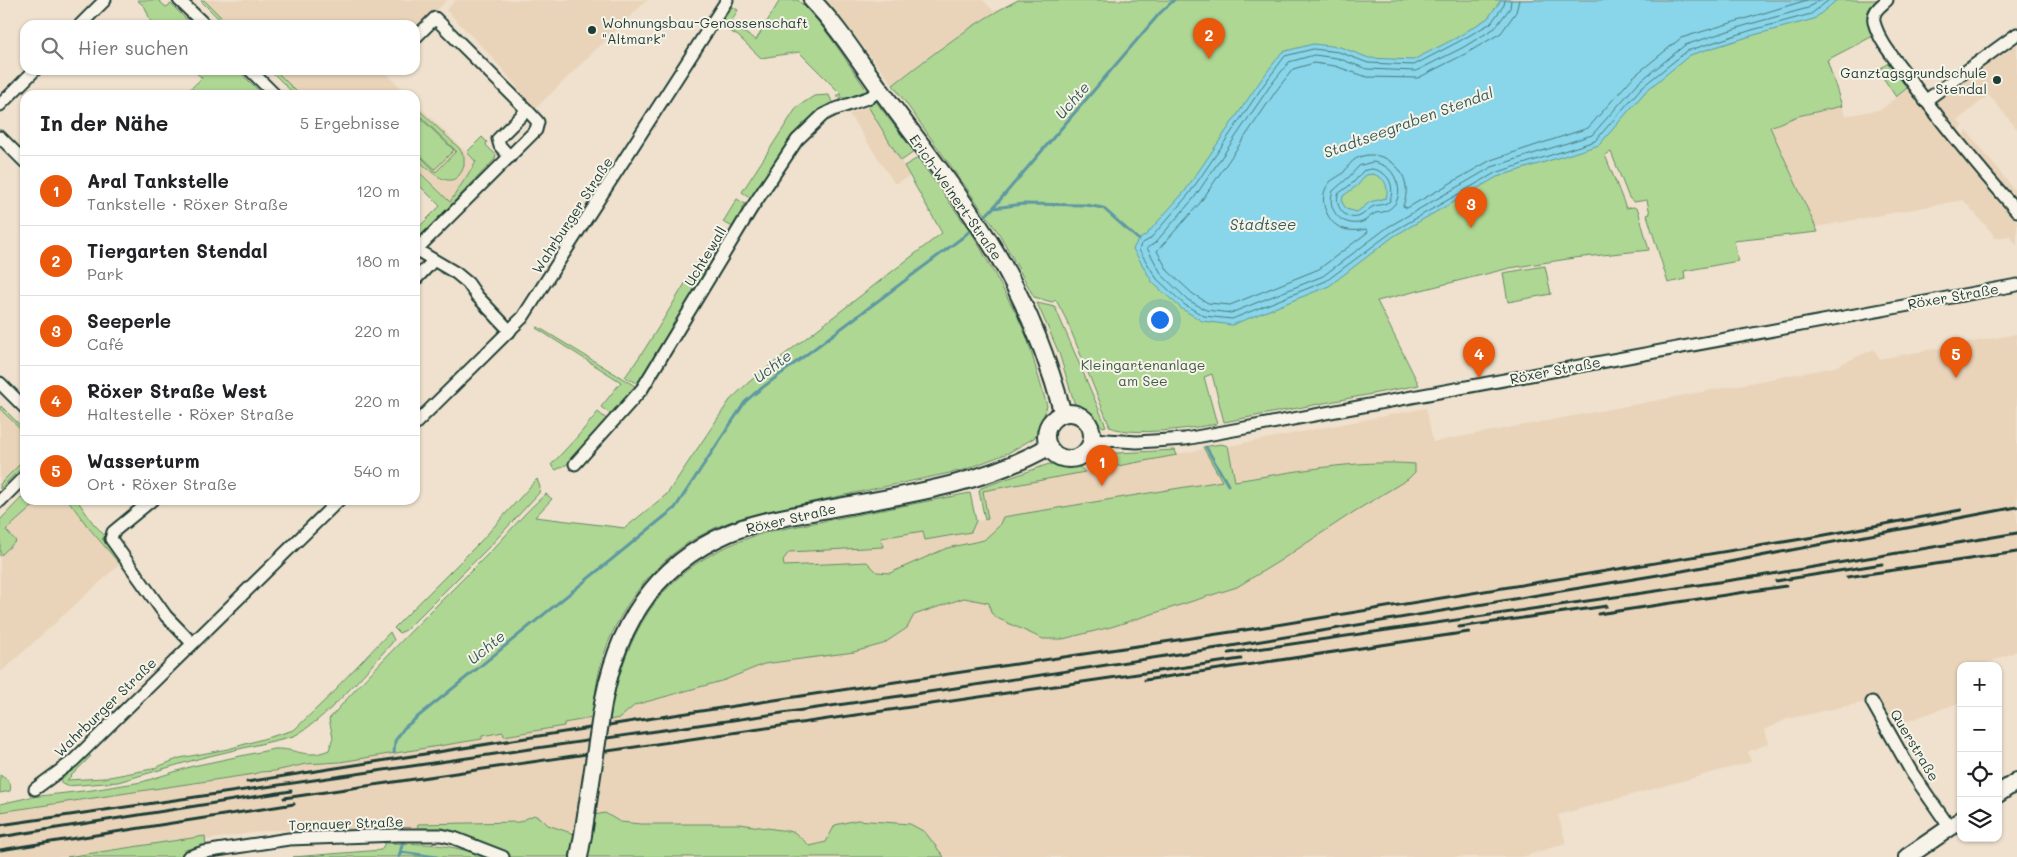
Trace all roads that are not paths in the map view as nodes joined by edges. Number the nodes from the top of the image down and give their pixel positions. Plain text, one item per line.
1 (105, 0) edge
2 (179, 0) edge
3 (727, 0) edge
4 (812, 0) edge
5 (1887, 0) edge
6 (85, 20) edge
7 (200, 20) edge
8 (420, 33) edge
9 (2017, 34) edge
10 (30, 75) edge
11 (255, 75) edge
12 (270, 90) edge
13 (880, 90) junction
14 (1925, 101) junction
15 (0, 105) edge
16 (528, 110) junction
17 (0, 137) edge
18 (20, 157) edge
19 (510, 157) junction
20 (2017, 211) edge
21 (420, 246) edge
22 (420, 253) edge
23 (433, 262) junction
24 (420, 275) edge
25 (2017, 285) edge
26 (510, 331) junction
27 (0, 383) edge
28 (20, 403) edge
29 (1063, 414) junction
30 (420, 419) edge
31 (1092, 439) junction
32 (1048, 447) junction
33 (575, 464) dead end
34 (20, 481) edge
35 (0, 501) edge
36 (146, 505) edge
37 (326, 505) edge
38 (334, 505) edge
39 (330, 509) junction
40 (192, 643) junction
41 (1872, 702) dead end
42 (2017, 781) edge
43 (35, 789) dead end
44 (2002, 791) edge
45 (1955, 824) edge
46 (188, 857) edge
47 (503, 857) edge
48 (579, 857) edge
49 (1907, 857) edge

1 - 6 street
2 - 7 street
3 - 26 street, Wahrburger Straße
4 - 13 street, Erich-Weinert-Straße
5 - 14 street
8 - 16 street
9 - 14 street
10 - 15 street
11 - 12 street
13 - 29 street, Erich-Weinert-Straße
13 - 33 street, Uchtewall
14 - 20 street
16 - 19 street
16 - 19 street
17 - 18 street
19 - 21 street
22 - 23 street
23 - 24 street
23 - 26 street
25 - 31 street, Röxer Straße
26 - 30 street, Wahrburger Straße
27 - 28 street
29 - 31 street
29 - 32 street
31 - 32 street
32 - 48 street, Röxer Straße, bridge
34 - 35 street
36 - 40 street
37 - 39 street
38 - 39 street, Wahrburger Straße
39 - 40 street, Wahrburger Straße
40 - 43 street, Wahrburger Straße
41 - 45 street, Querstraße
42 - 44 street
45 - 49 street
46 - 47 street, Tornauer Straße

